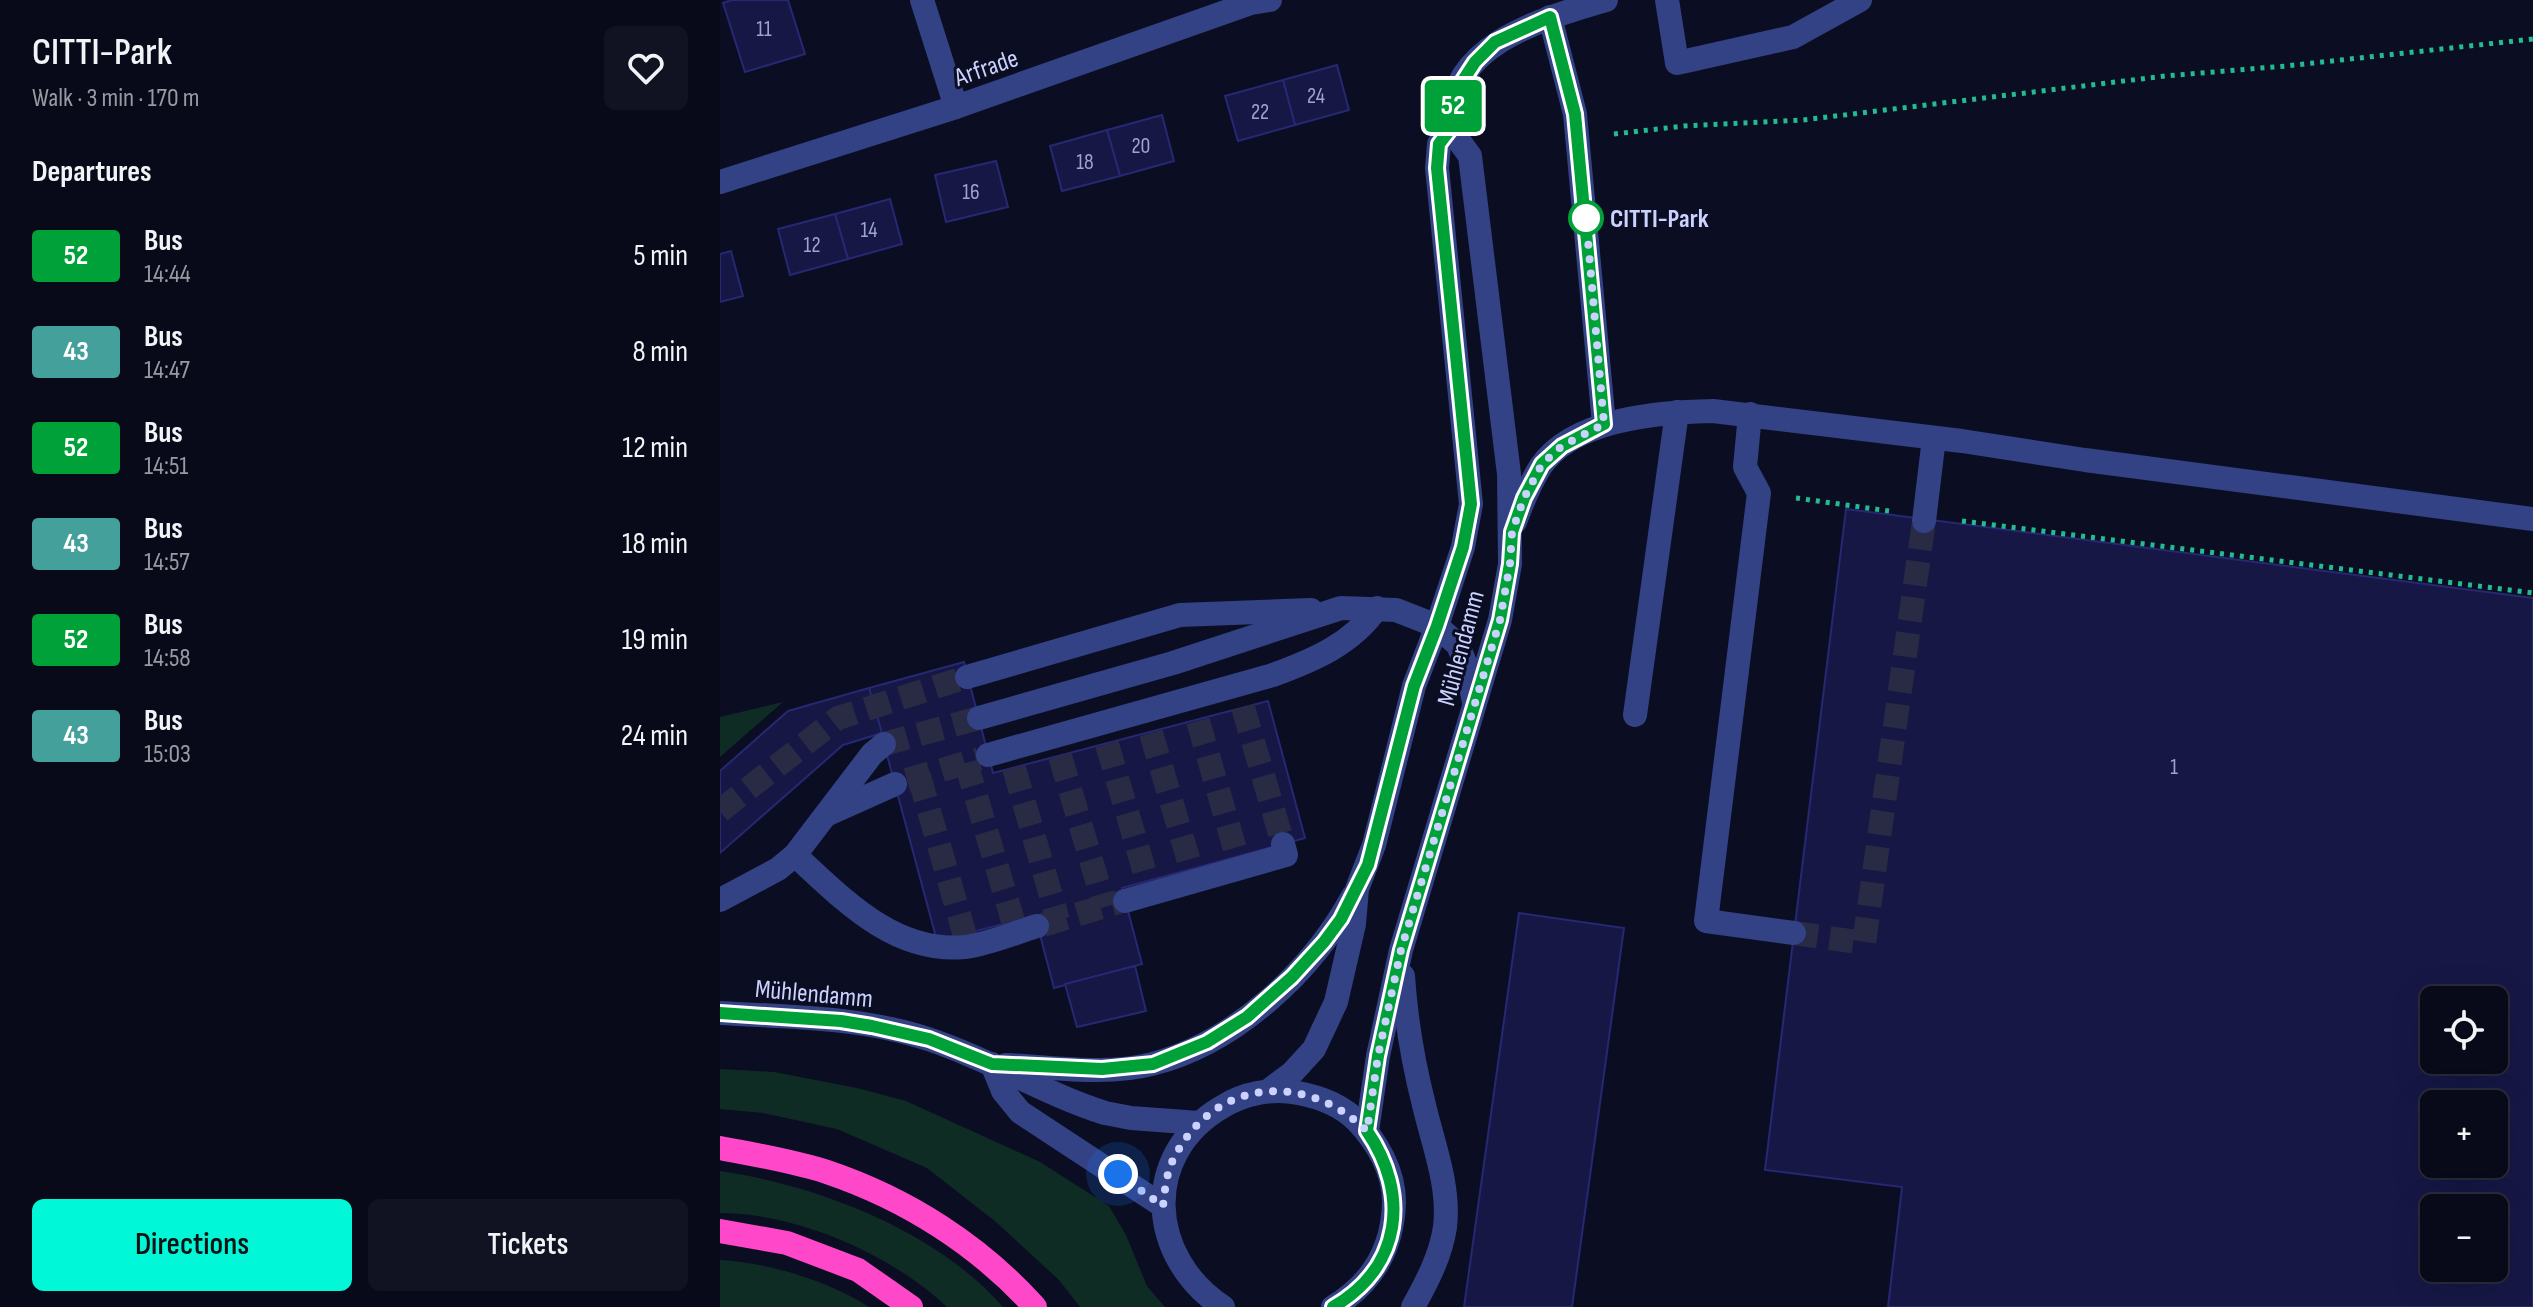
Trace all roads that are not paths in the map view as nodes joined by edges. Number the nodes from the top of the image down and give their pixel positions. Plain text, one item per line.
1 (922, 0) edge
2 (1270, 0) edge
3 (1606, 0) edge
4 (1667, 0) edge
5 (1860, 0) edge
6 (1550, 17) junction
7 (956, 107) junction
8 (1452, 127) junction
9 (720, 182) edge
10 (1677, 412) junction
11 (1750, 414) junction
12 (1604, 424) junction
13 (1934, 438) junction
14 (1925, 518) tunnel mouth
15 (2533, 519) edge
16 (1512, 532) junction
17 (1341, 608) junction
18 (1377, 608) junction
19 (1437, 626) junction
20 (967, 677) tunnel mouth
21 (1474, 704) junction
22 (1635, 715) dead end
23 (979, 718) tunnel mouth
24 (884, 744) tunnel mouth
25 (1004, 758) tunnel mouth
26 (895, 784) tunnel mouth
27 (823, 817) junction
28 (1283, 844) dead end
29 (795, 855) junction
30 (1357, 889) junction
31 (720, 900) edge
32 (1125, 901) tunnel mouth
33 (1022, 927) tunnel mouth
34 (1794, 933) tunnel mouth
35 (1401, 950) junction
36 (720, 1013) edge
37 (992, 1064) junction
38 (1268, 1091) junction
39 (1199, 1123) junction
40 (1367, 1131) junction
41 (720, 1148) edge
42 (1163, 1206) junction
43 (720, 1231) edge
44 (1343, 1304) edge
45 (911, 1307) edge
46 (1035, 1307) edge
47 (1223, 1307) edge
48 (1413, 1307) edge

1 - 7 street
2 - 7 street, Arfrade
3 - 6 street, Mühlendamm
4 - 5 street
6 - 8 street, Mühlendamm
6 - 12 street
7 - 9 street, Arfrade
8 - 16 street, Mühlendamm
8 - 19 street, Mühlendamm
10 - 11 street
10 - 12 street
10 - 22 street
11 - 13 street
11 - 34 street
12 - 16 street
13 - 14 street
13 - 15 street
16 - 21 street, Mühlendamm
17 - 18 street
17 - 20 street
17 - 23 street
18 - 19 street
18 - 25 street
19 - 21 street
19 - 30 street, Mühlendamm
21 - 35 street, Mühlendamm
24 - 27 street
26 - 27 street
27 - 29 street
28 - 32 street
29 - 31 street
29 - 33 street
30 - 37 street
30 - 38 street, Mühlendamm
35 - 40 street, Mühlendamm
35 - 48 street
36 - 37 street, Mühlendamm
37 - 39 street, Mühlendamm
37 - 42 street
38 - 39 street, Mühlendamm
38 - 40 street, Mühlendamm
39 - 42 street, Mühlendamm
40 - 44 street, Mühlendamm
41 - 46 highway
42 - 47 street, Mühlendamm
43 - 45 highway

